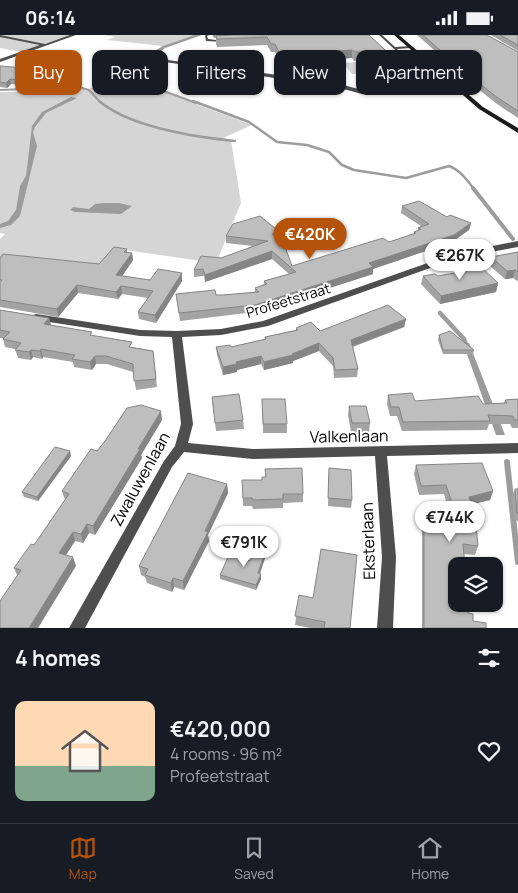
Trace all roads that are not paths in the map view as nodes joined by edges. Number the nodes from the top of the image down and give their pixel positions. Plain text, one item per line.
1 (74, 35) edge
2 (208, 35) edge
3 (380, 35) edge
4 (396, 35) edge
5 (0, 36) edge
6 (226, 41) edge
7 (46, 45) junction
8 (410, 47) junction
9 (394, 48) junction
10 (396, 50) edge
11 (413, 50) edge
12 (0, 61) edge
13 (168, 61) edge
14 (356, 90) edge
15 (466, 95) edge
16 (518, 131) edge
17 (518, 244) edge
18 (28, 316) edge
19 (177, 334) junction
20 (181, 447) junction
21 (518, 448) edge
22 (381, 452) junction
23 (77, 628) edge
24 (385, 628) edge

1 - 7 street
2 - 6 lane
3 - 9 lane
4 - 8 main road
5 - 7 street
7 - 12 street
8 - 9 lane
8 - 11 main road
9 - 10 lane
13 - 14 street
15 - 16 main road
17 - 19 street, Profeetstraat
18 - 19 street, Profeetstraat
19 - 20 street, Zwaluwenlaan
20 - 22 street, Valkenlaan
20 - 23 street, Zwaluwenlaan
21 - 22 street, Valkenlaan
22 - 24 street, Eksterlaan

